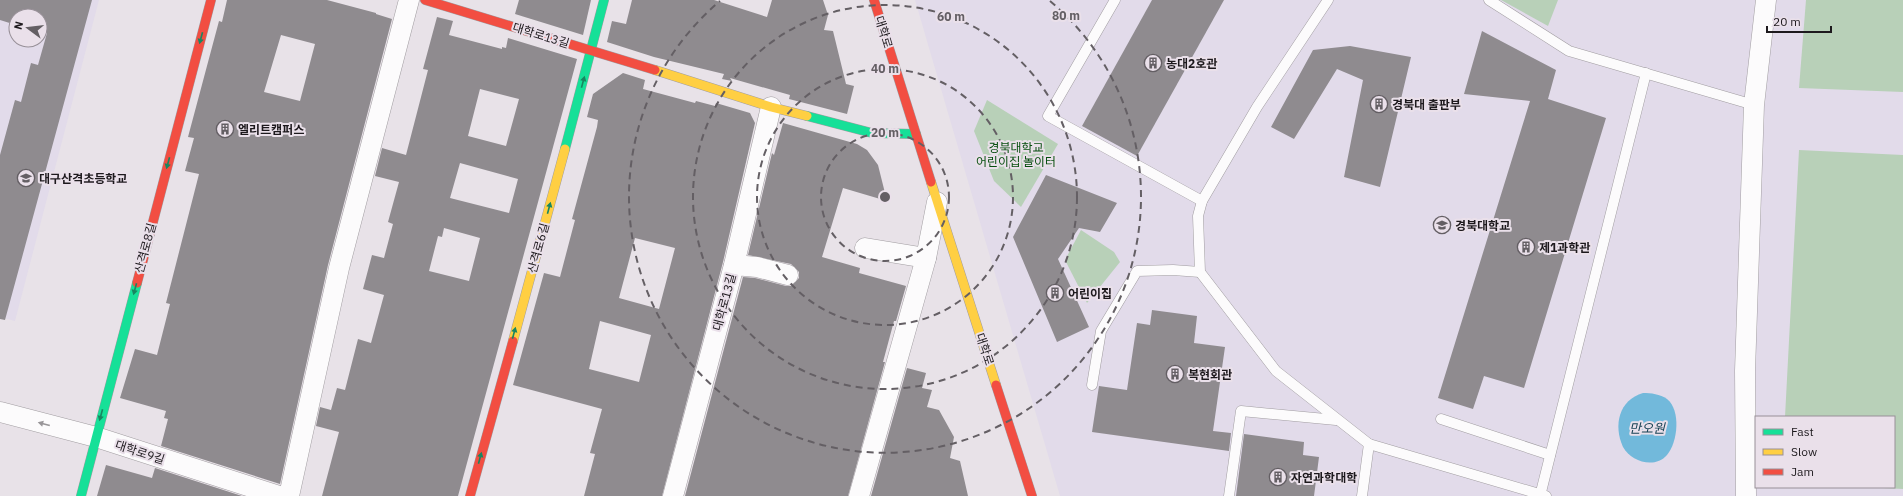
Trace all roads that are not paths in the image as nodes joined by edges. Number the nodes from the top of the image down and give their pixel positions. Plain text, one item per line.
1 (210, 0) edge
2 (409, 0) edge
3 (425, 0) edge
4 (604, 0) edge
5 (874, 0) edge
6 (1115, 0) edge
7 (1328, 0) edge
8 (1489, 0) edge
9 (1766, 0) edge
10 (592, 51) junction
11 (1646, 73) junction
12 (1754, 105) junction
13 (771, 107) junction
14 (916, 134) junction
15 (1202, 201) junction
16 (937, 202) junction
17 (865, 248) dead end
18 (926, 258) junction
19 (734, 265) junction
20 (1200, 272) junction
21 (788, 275) dead end
22 (1092, 385) dead end
23 (0, 412) edge
24 (1440, 419) dead end
25 (1336, 420) junction
26 (96, 438) junction
27 (1369, 444) junction
28 (1550, 454) junction
29 (1029, 492) edge
30 (1542, 495) edge
31 (81, 496) edge
32 (279, 496) edge
33 (289, 496) edge
34 (470, 496) edge
35 (673, 496) edge
36 (859, 496) edge
37 (1229, 496) edge
38 (1362, 496) edge
39 (1746, 496) edge

1 -> 26 street, 산격로8길
2 - 33 street
3 - 10 street, 대학로13길
4 - 10 street, 산격로6길
5 - 14 street, 대학로
6 - 15 lane
7 - 15 lane
8 - 11 lane
9 - 12 street
10 - 13 street, 대학로13길
34 -> 10 street, 산격로6길
11 - 12 lane
11 - 28 lane
12 - 39 street
13 - 14 street, 대학로13길
13 - 19 street, 대학로13길
14 - 16 street, 대학로
15 - 20 lane
16 - 18 street, 대학로
16 - 29 street, 대학로
17 - 18 street
18 - 36 street, 대학로
19 - 21 street
19 - 35 street, 대학로13길
20 - 22 lane
20 - 25 lane
26 -> 23 street, 대학로9길
24 - 28 lane
25 - 27 lane
25 - 37 lane
26 - 31 street, 산격로8길
26 - 32 street, 대학로9길
27 - 30 lane
27 - 38 lane
28 - 30 lane

